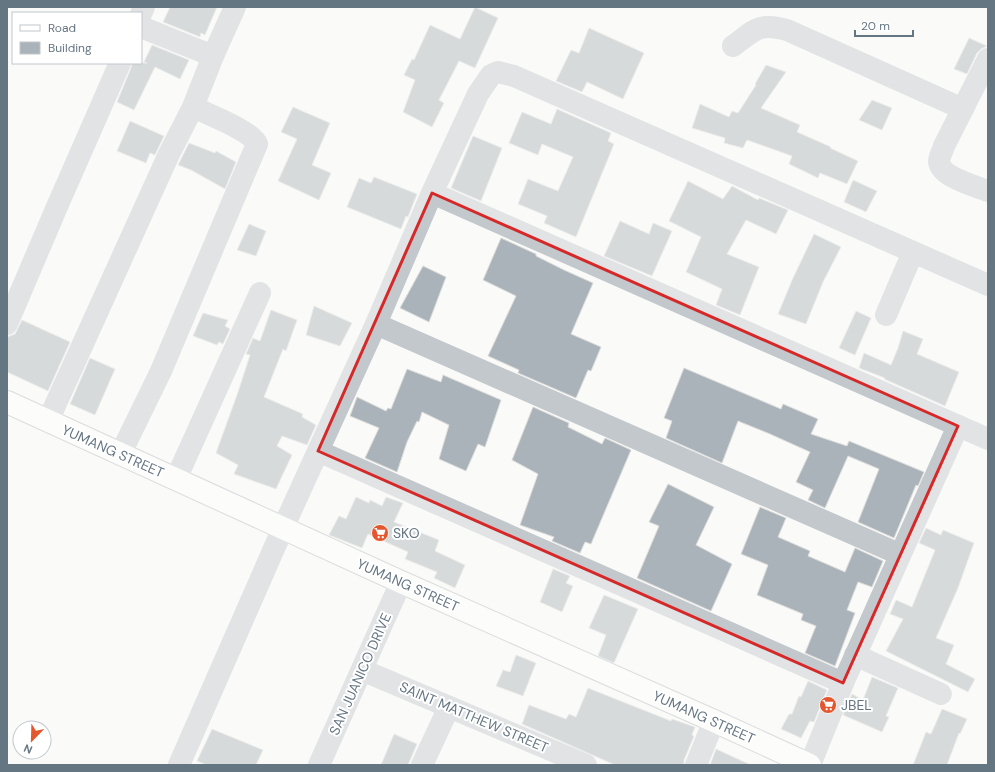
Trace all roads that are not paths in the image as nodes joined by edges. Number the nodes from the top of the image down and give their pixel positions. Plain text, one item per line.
1 (235, 7) edge
2 (142, 27) edge
3 (733, 46) dead end
4 (213, 56) junction
5 (988, 59) edge
6 (120, 64) edge
7 (193, 108) junction
8 (963, 109) junction
9 (988, 191) edge
10 (432, 193) junction
11 (914, 252) junction
12 (988, 285) edge
13 (260, 293) dead end
14 (886, 315) dead end
15 (7, 324) edge
16 (376, 324) junction
17 (7, 402) edge
18 (48, 422) junction
19 (958, 426) junction
20 (988, 439) edge
21 (318, 451) junction
22 (120, 455) junction
23 (176, 479) junction
24 (283, 528) junction
25 (900, 554) junction
26 (401, 582) junction
27 (856, 656) junction
28 (362, 670) junction
29 (843, 683) junction
30 (942, 694) dead end
31 (448, 707) junction
32 (714, 721) junction
33 (179, 765) edge
34 (319, 765) edge
35 (422, 765) edge
36 (586, 765) edge
37 (696, 765) edge
38 (810, 765) edge

1 - 4 street
2 - 4 street
3 - 8 street
4 - 7 street
5 - 8 street
6 - 15 street
7 - 18 street
7 - 22 street
8 - 9 street
10 - 11 street
10 - 16 street
10 - 19 street
11 - 12 street
11 - 14 street
13 - 23 street
16 - 21 street
16 - 25 street
17 - 18 main road, YUMANG STREET
18 - 22 main road, YUMANG STREET
19 - 20 street
19 - 25 street
21 - 24 street
21 - 29 street
22 - 23 main road, YUMANG STREET
23 - 24 main road, YUMANG STREET
24 - 26 main road, YUMANG STREET
24 - 33 street
25 - 27 street
26 - 28 street, SAN JUANICO DRIVE
26 - 32 main road, YUMANG STREET
27 - 29 street
27 - 30 street
28 - 31 street, SAINT MATTHEW STREET
28 - 34 street, SAN JUANICO DRIVE
29 - 38 street
31 - 35 street
31 - 36 street, SAINT MATTHEW STREET
32 - 37 street
32 - 38 main road, YUMANG STREET

